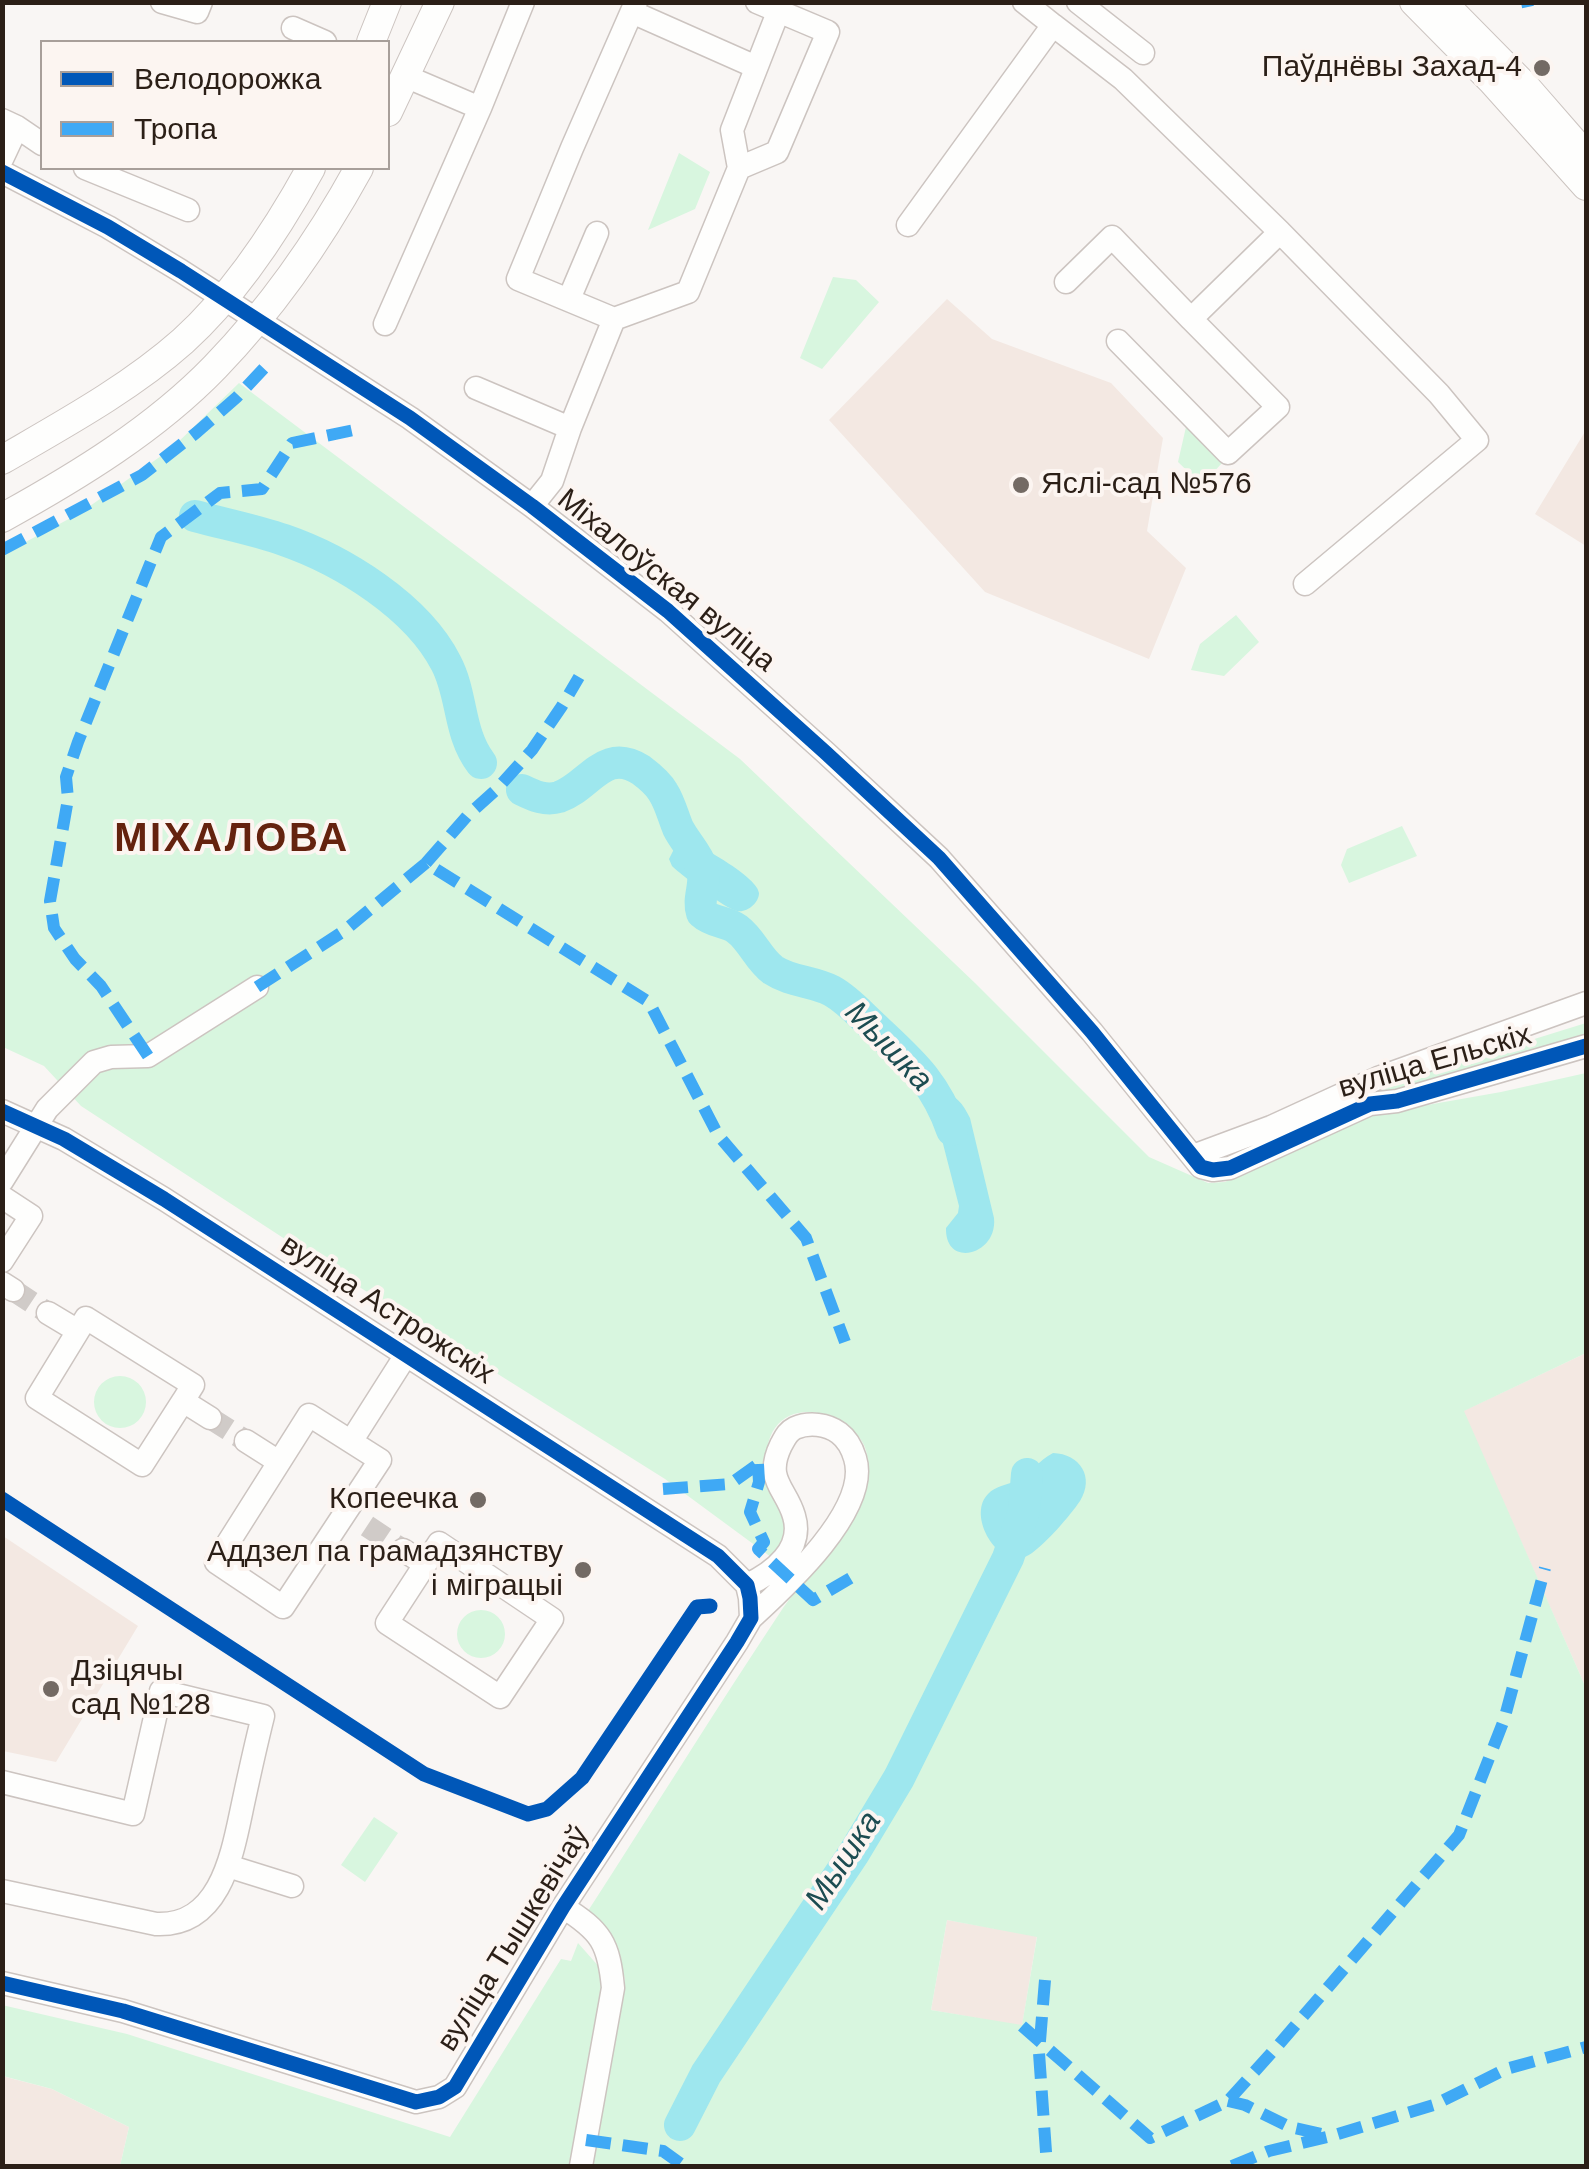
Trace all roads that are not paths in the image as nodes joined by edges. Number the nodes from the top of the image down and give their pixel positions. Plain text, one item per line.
1 (162, 2) edge
2 (201, 2) edge
3 (387, 2) edge
4 (440, 2) edge
5 (523, 2) edge
6 (1024, 2) edge
7 (1078, 2) edge
8 (1414, 2) edge
9 (1442, 2) edge
10 (772, 5) edge
11 (634, 7) edge
12 (1053, 25) junction
13 (293, 28) dead end
14 (321, 40) edge
15 (371, 40) edge
16 (1143, 53) dead end
17 (756, 67) junction
18 (406, 76) junction
19 (390, 108) edge
20 (480, 108) junction
21 (10, 123) edge
22 (40, 143) edge
23 (1586, 156) edge
24 (2, 160) edge
25 (739, 168) junction
26 (90, 170) edge
27 (310, 170) edge
28 (358, 170) edge
29 (2, 172) edge
30 (1586, 186) edge
31 (188, 210) dead end
32 (908, 225) dead end
33 (596, 232) dead end
34 (1280, 232) junction
35 (1066, 282) dead end
36 (222, 298) junction
37 (569, 299) junction
38 (614, 319) junction
39 (1192, 319) junction
40 (257, 320) junction
41 (386, 324) dead end
42 (1118, 340) dead end
43 (476, 388) dead end
44 (570, 428) junction
45 (2, 460) edge
46 (532, 506) junction
47 (2, 518) edge
48 (1305, 584) dead end
49 (257, 988) dead end
50 (1586, 1003) edge
51 (1586, 1046) edge
52 (2, 1110) edge
53 (36, 1125) junction
54 (1192, 1156) junction
55 (2, 1181) edge
56 (2, 1197) edge
57 (2, 1261) edge
58 (48, 1313) tunnel mouth
59 (78, 1332) junction
60 (406, 1355) junction
61 (183, 1401) junction
62 (210, 1418) tunnel mouth
63 (352, 1440) junction
64 (246, 1441) tunnel mouth
65 (279, 1462) junction
66 (347, 1512) junction
67 (367, 1526) tunnel mouth
68 (402, 1550) tunnel mouth
69 (425, 1564) junction
70 (740, 1578) junction
71 (751, 1618) junction
72 (2, 1782) edge
73 (228, 1866) junction
74 (292, 1886) dead end
75 (2, 1892) edge
76 (563, 1907) junction
77 (2, 1983) edge
78 (581, 2166) edge

1 - 2 street
3 - 15 main road
4 - 18 main road
5 - 20 street
6 - 12 street
7 - 16 street
8 - 30 main road
9 - 23 main road
10 - 17 street
10 - 25 street
11 - 17 street
11 - 37 street
12 - 32 street
12 - 34 street
13 - 14 street
17 - 25 street
18 - 19 main road
18 - 20 street
20 - 41 street
21 - 22 street
21 - 24 street
25 - 38 street
26 - 31 street
27 - 36 main road
28 - 40 main road
29 - 36 street, Міхалоўская вуліца
33 - 37 street
34 - 39 street
34 - 48 street
35 - 39 street
36 - 40 street, Міхалоўская вуліца
36 - 45 main road
37 - 38 street
38 - 44 street
39 - 42 street
40 - 46 street, Міхалоўская вуліца
40 - 47 main road
43 - 44 street
44 - 46 street
46 - 54 street, Міхалоўская вуліца
49 - 53 street
50 - 54 street, вуліца Ельскіх
51 - 54 street, вуліца Ельскіх
52 - 53 street, вуліца Астрожскіх
53 - 55 street
53 - 60 street, вуліца Астрожскіх
56 - 57 street
58 - 59 street
59 - 61 street
59 - 61 street
60 - 63 street
60 - 70 street, вуліца Астрожскіх
61 - 62 street
63 - 65 street
63 - 66 street
64 - 65 street
65 - 66 street
66 - 67 street
68 - 69 street
69 - 69 street
70 - 71 street
70 - 71 street, вуліца Тышкевічаў
71 - 76 street, вуліца Тышкевічаў
72 - 73 street
73 - 74 street
73 - 75 street
76 - 77 street, вуліца Тышкевічаў
76 - 78 street

